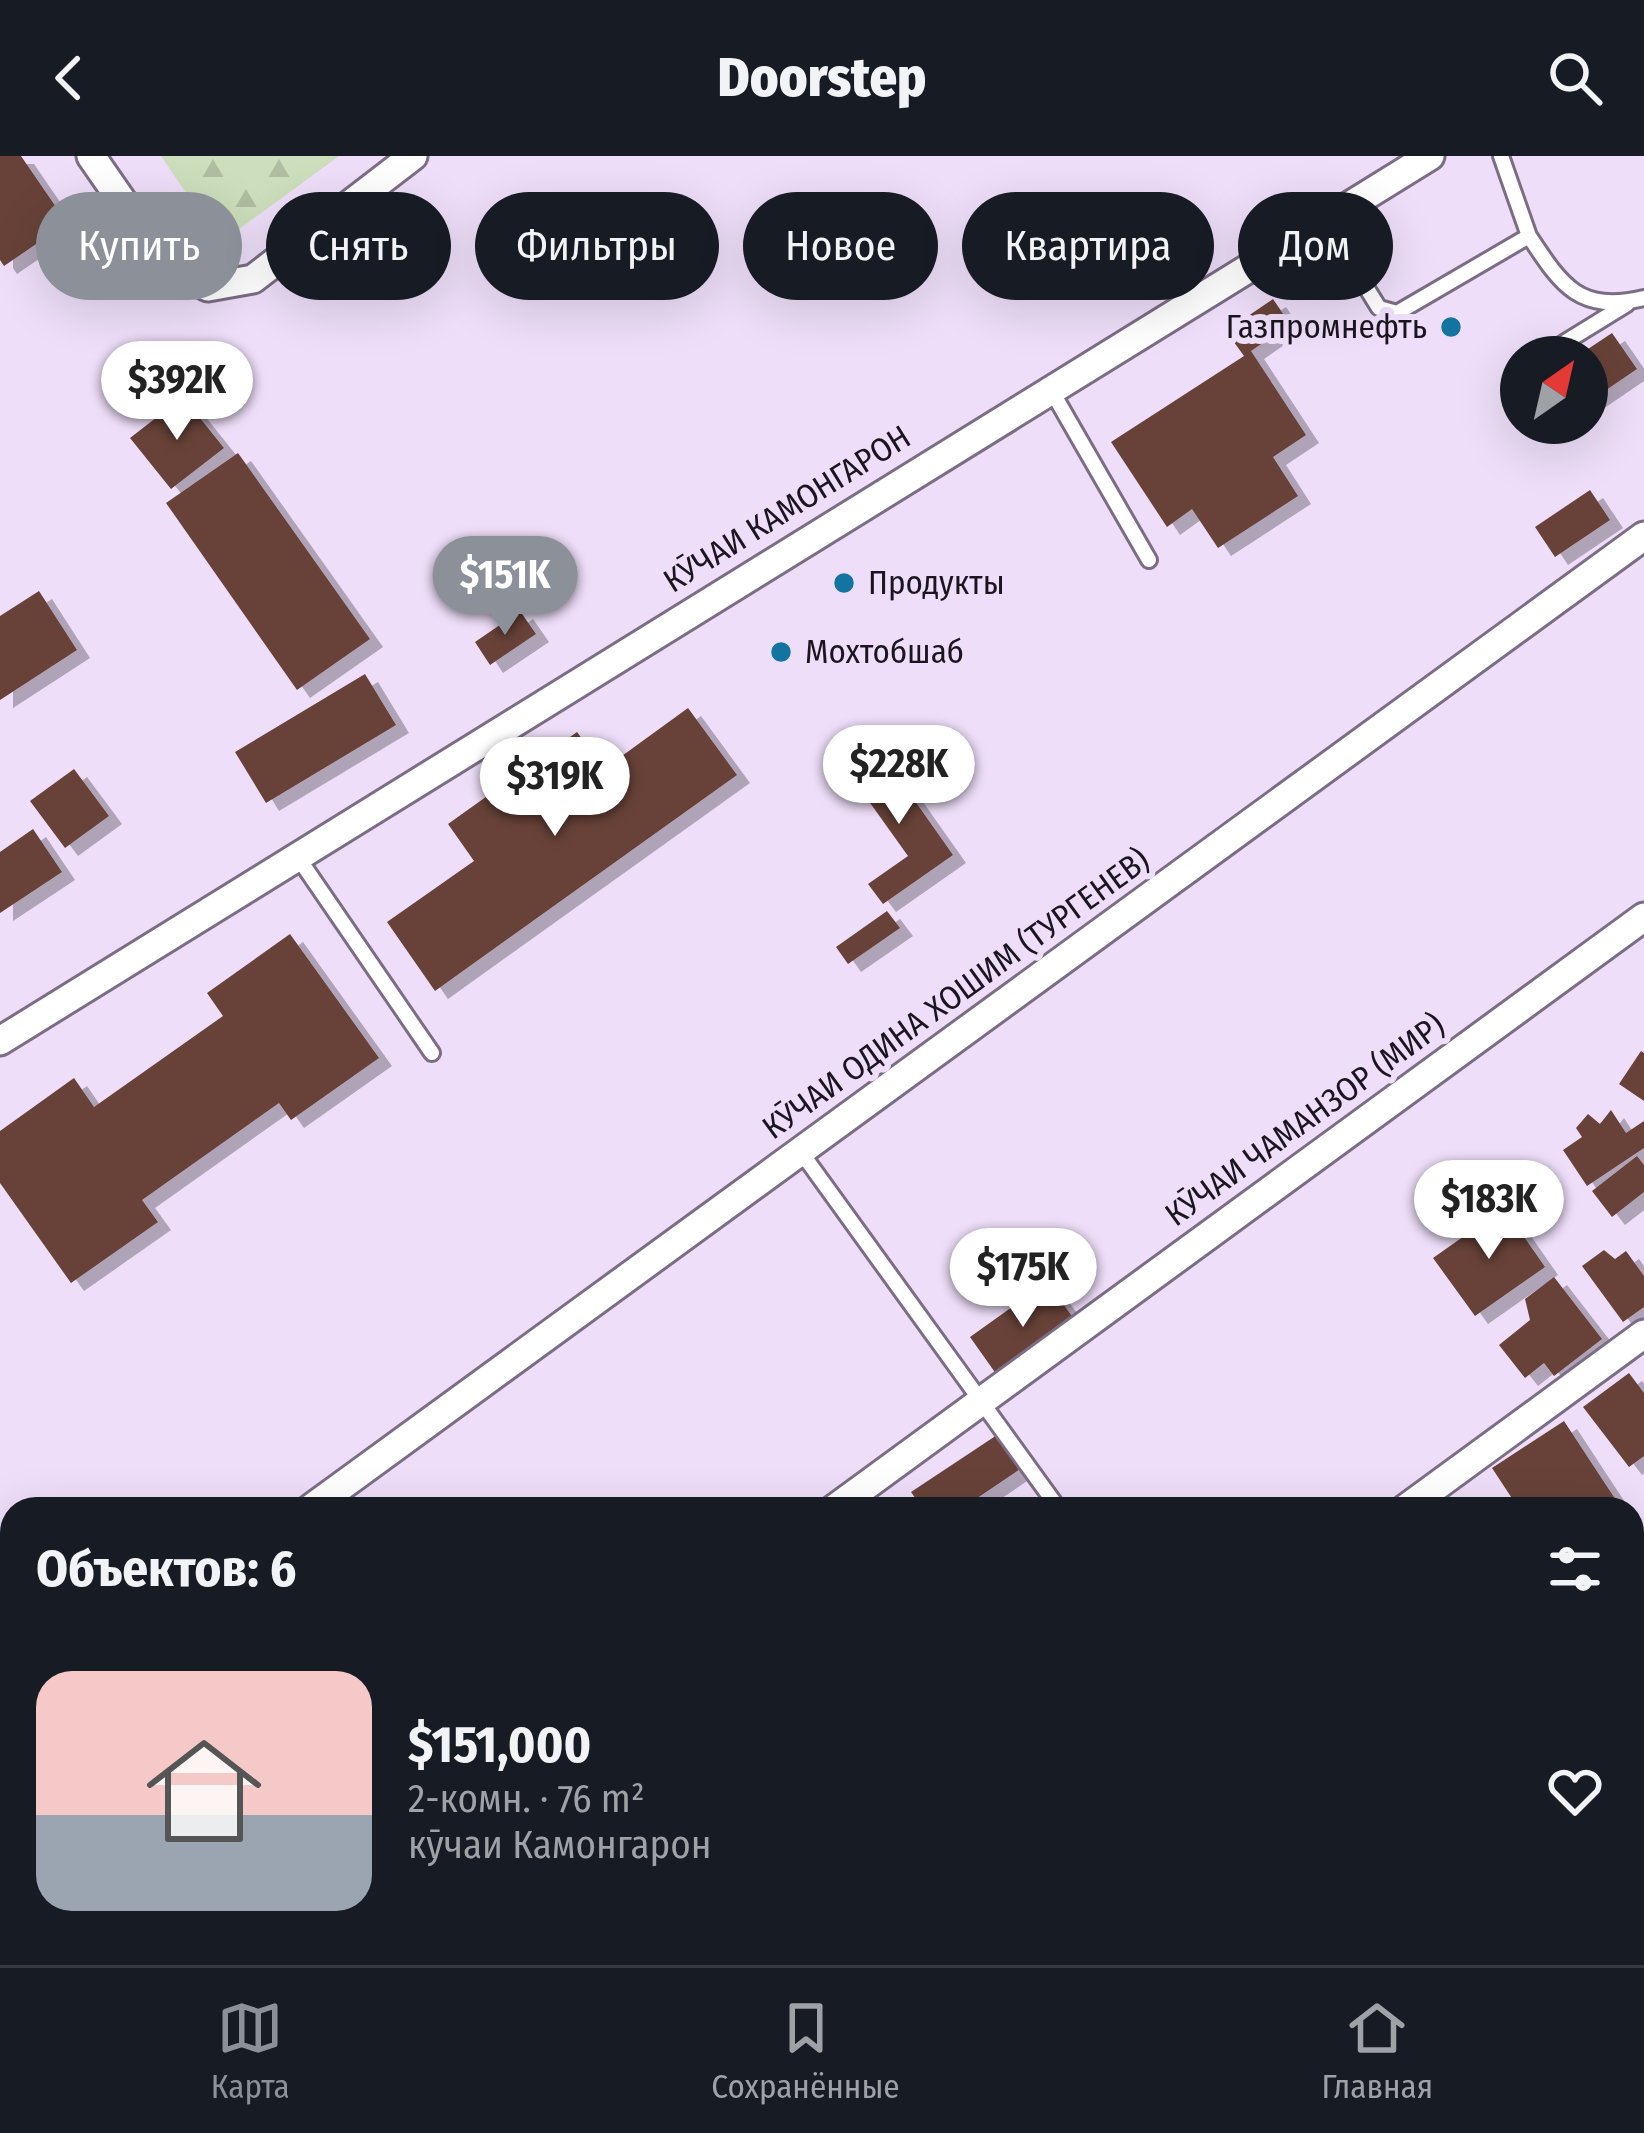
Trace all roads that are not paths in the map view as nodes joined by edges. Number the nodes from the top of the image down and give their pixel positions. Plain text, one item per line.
1 (92, 156) edge
2 (412, 156) edge
3 (1430, 156) edge
4 (1502, 156) edge
5 (1371, 192) edge
6 (1529, 236) junction
7 (1238, 273) edge
8 (1374, 300) edge
9 (1638, 300) edge
10 (1576, 336) edge
11 (1049, 388) junction
12 (1644, 536) edge
13 (1149, 560) dead end
14 (297, 856) junction
15 (1644, 917) edge
16 (0, 1041) edge
17 (432, 1053) dead end
18 (801, 1152) junction
19 (1644, 1334) edge
20 (984, 1400) junction
21 (327, 1497) edge
22 (851, 1497) edge
23 (1051, 1497) edge
24 (1421, 1497) edge

1 - 2 street
3 - 5 street, КӮЧАИ КАМОНГАРОН
4 - 6 lane
6 - 8 lane
6 - 9 lane
7 - 11 street, КӮЧАИ КАМОНГАРОН
9 - 10 lane
11 - 13 lane
11 - 14 street, КӮЧАИ КАМОНГАРОН
12 - 18 street, КӮЧАИ ОДИНА ХОШИМ (ТУРГЕНЕВ)
14 - 16 street, КӮЧАИ КАМОНГАРОН
14 - 17 lane
15 - 20 street, КӮЧАИ ЧАМАНЗОР (МИР)
18 - 20 lane
18 - 21 street, КӮЧАИ ОДИНА ХОШИМ (ТУРГЕНЕВ)
19 - 24 street
20 - 22 street, КӮЧАИ ЧАМАНЗОР (МИР)
20 - 23 lane

